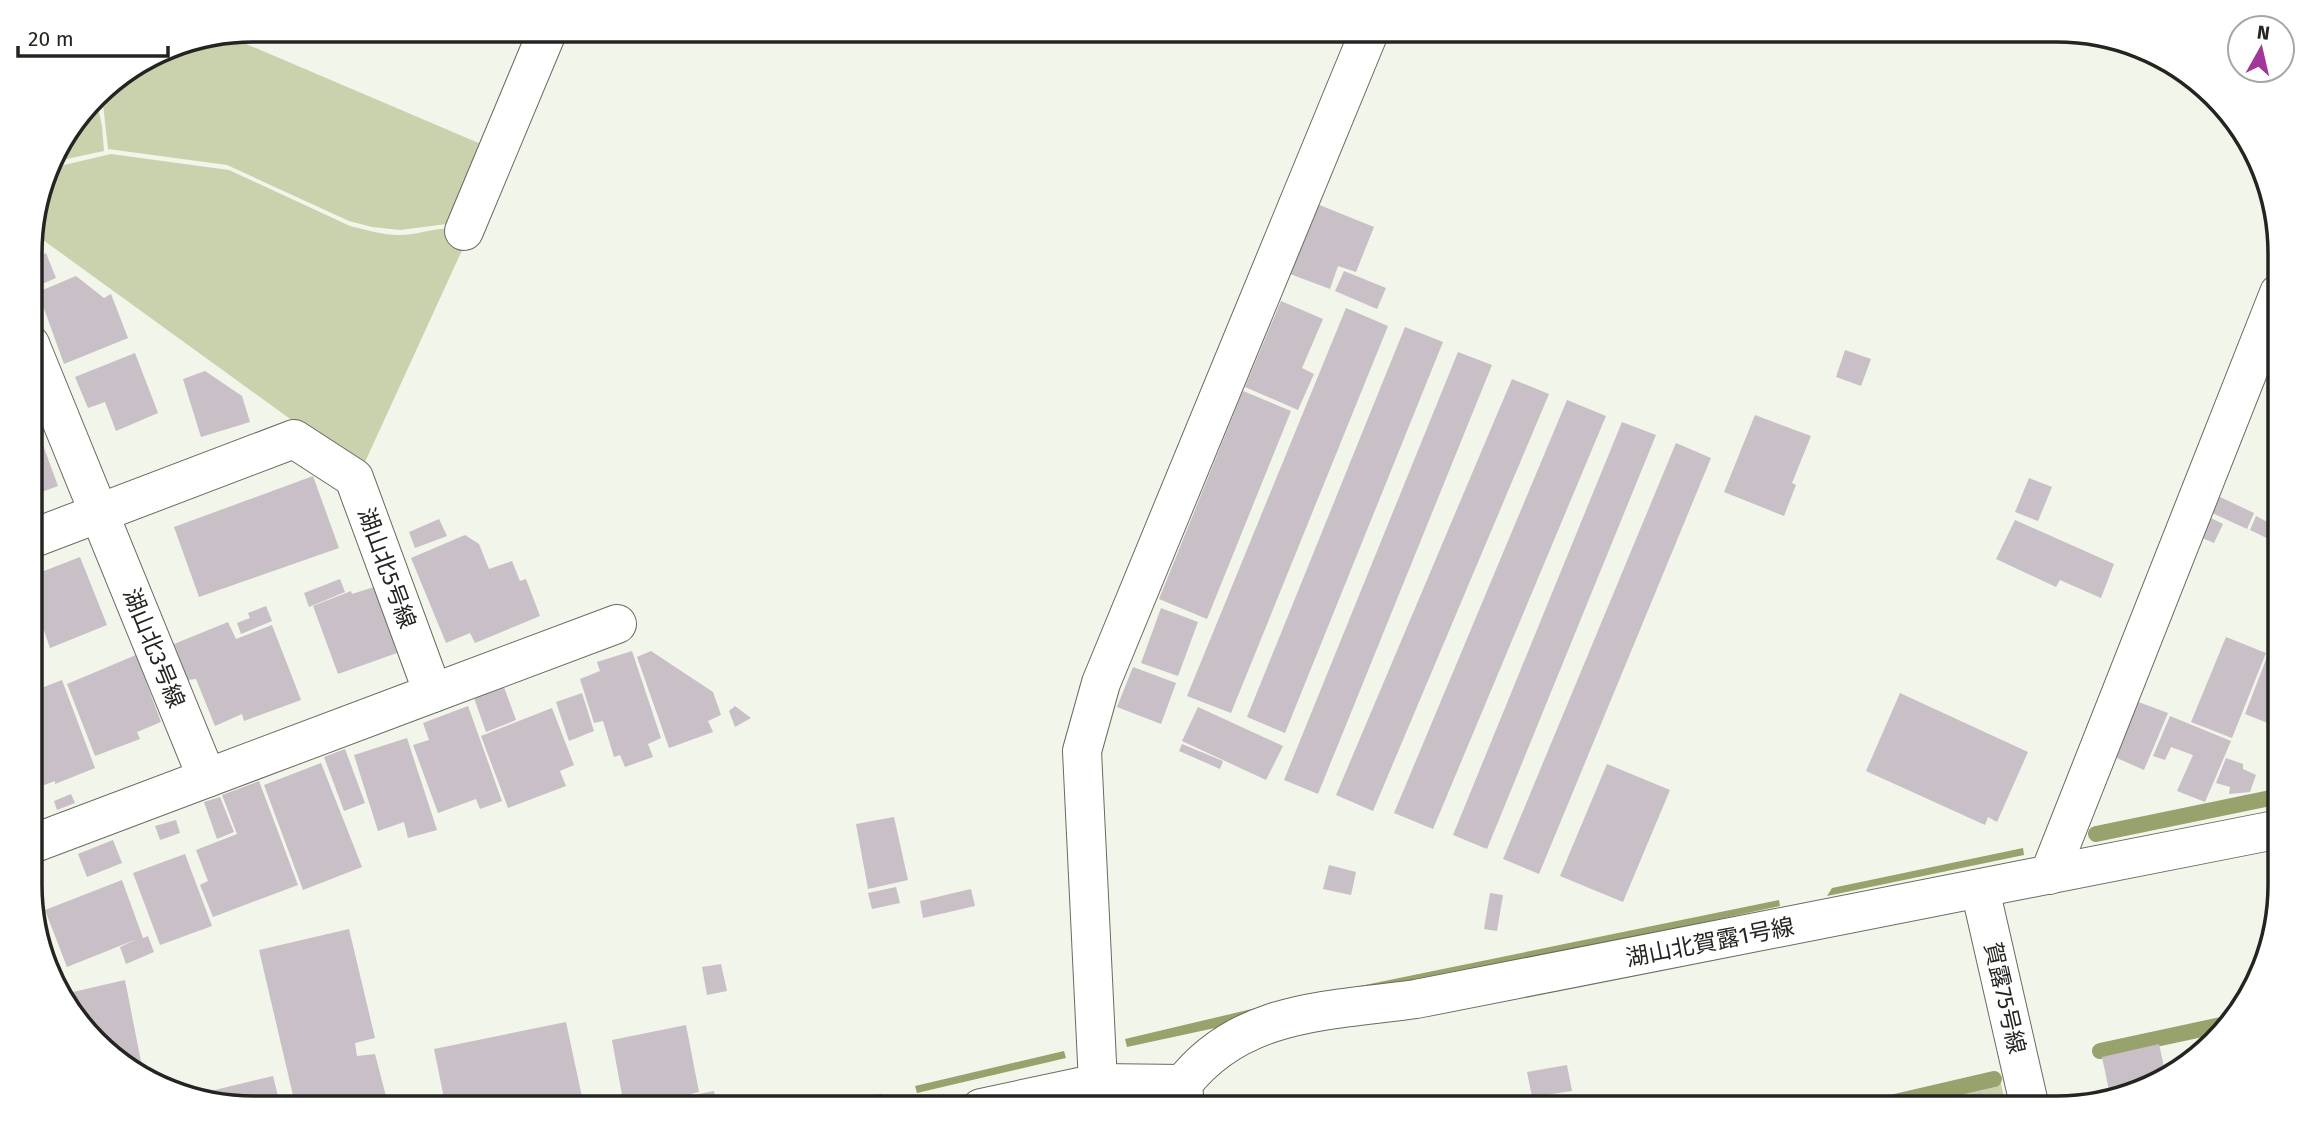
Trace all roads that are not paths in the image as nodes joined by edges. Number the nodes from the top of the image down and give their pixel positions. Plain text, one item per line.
1 (543, 42) edge
2 (1365, 42) edge
3 (464, 231) dead end
4 (2268, 318) edge
5 (42, 373) edge
6 (99, 513) junction
7 (42, 535) edge
8 (617, 624) dead end
9 (433, 693) junction
10 (206, 778) junction
11 (2268, 831) edge
12 (42, 840) edge
13 (2049, 875) junction
14 (1980, 889) junction
15 (1098, 1083) junction
16 (1037, 1096) edge
17 (1184, 1096) edge
18 (2027, 1096) edge

1 - 3 street
2 - 15 street
4 - 13 street
5 - 6 street, 湖山北3号線
6 - 7 street
6 - 9 street, 湖山北5号線
6 - 10 street, 湖山北3号線
8 - 9 street
9 - 10 street
10 - 12 street
11 - 13 street, 湖山北賀露1号線
13 - 14 street, 湖山北賀露1号線
14 - 17 street, 湖山北賀露1号線
14 - 18 street, 賀露75号線
15 - 16 street
15 - 17 street

